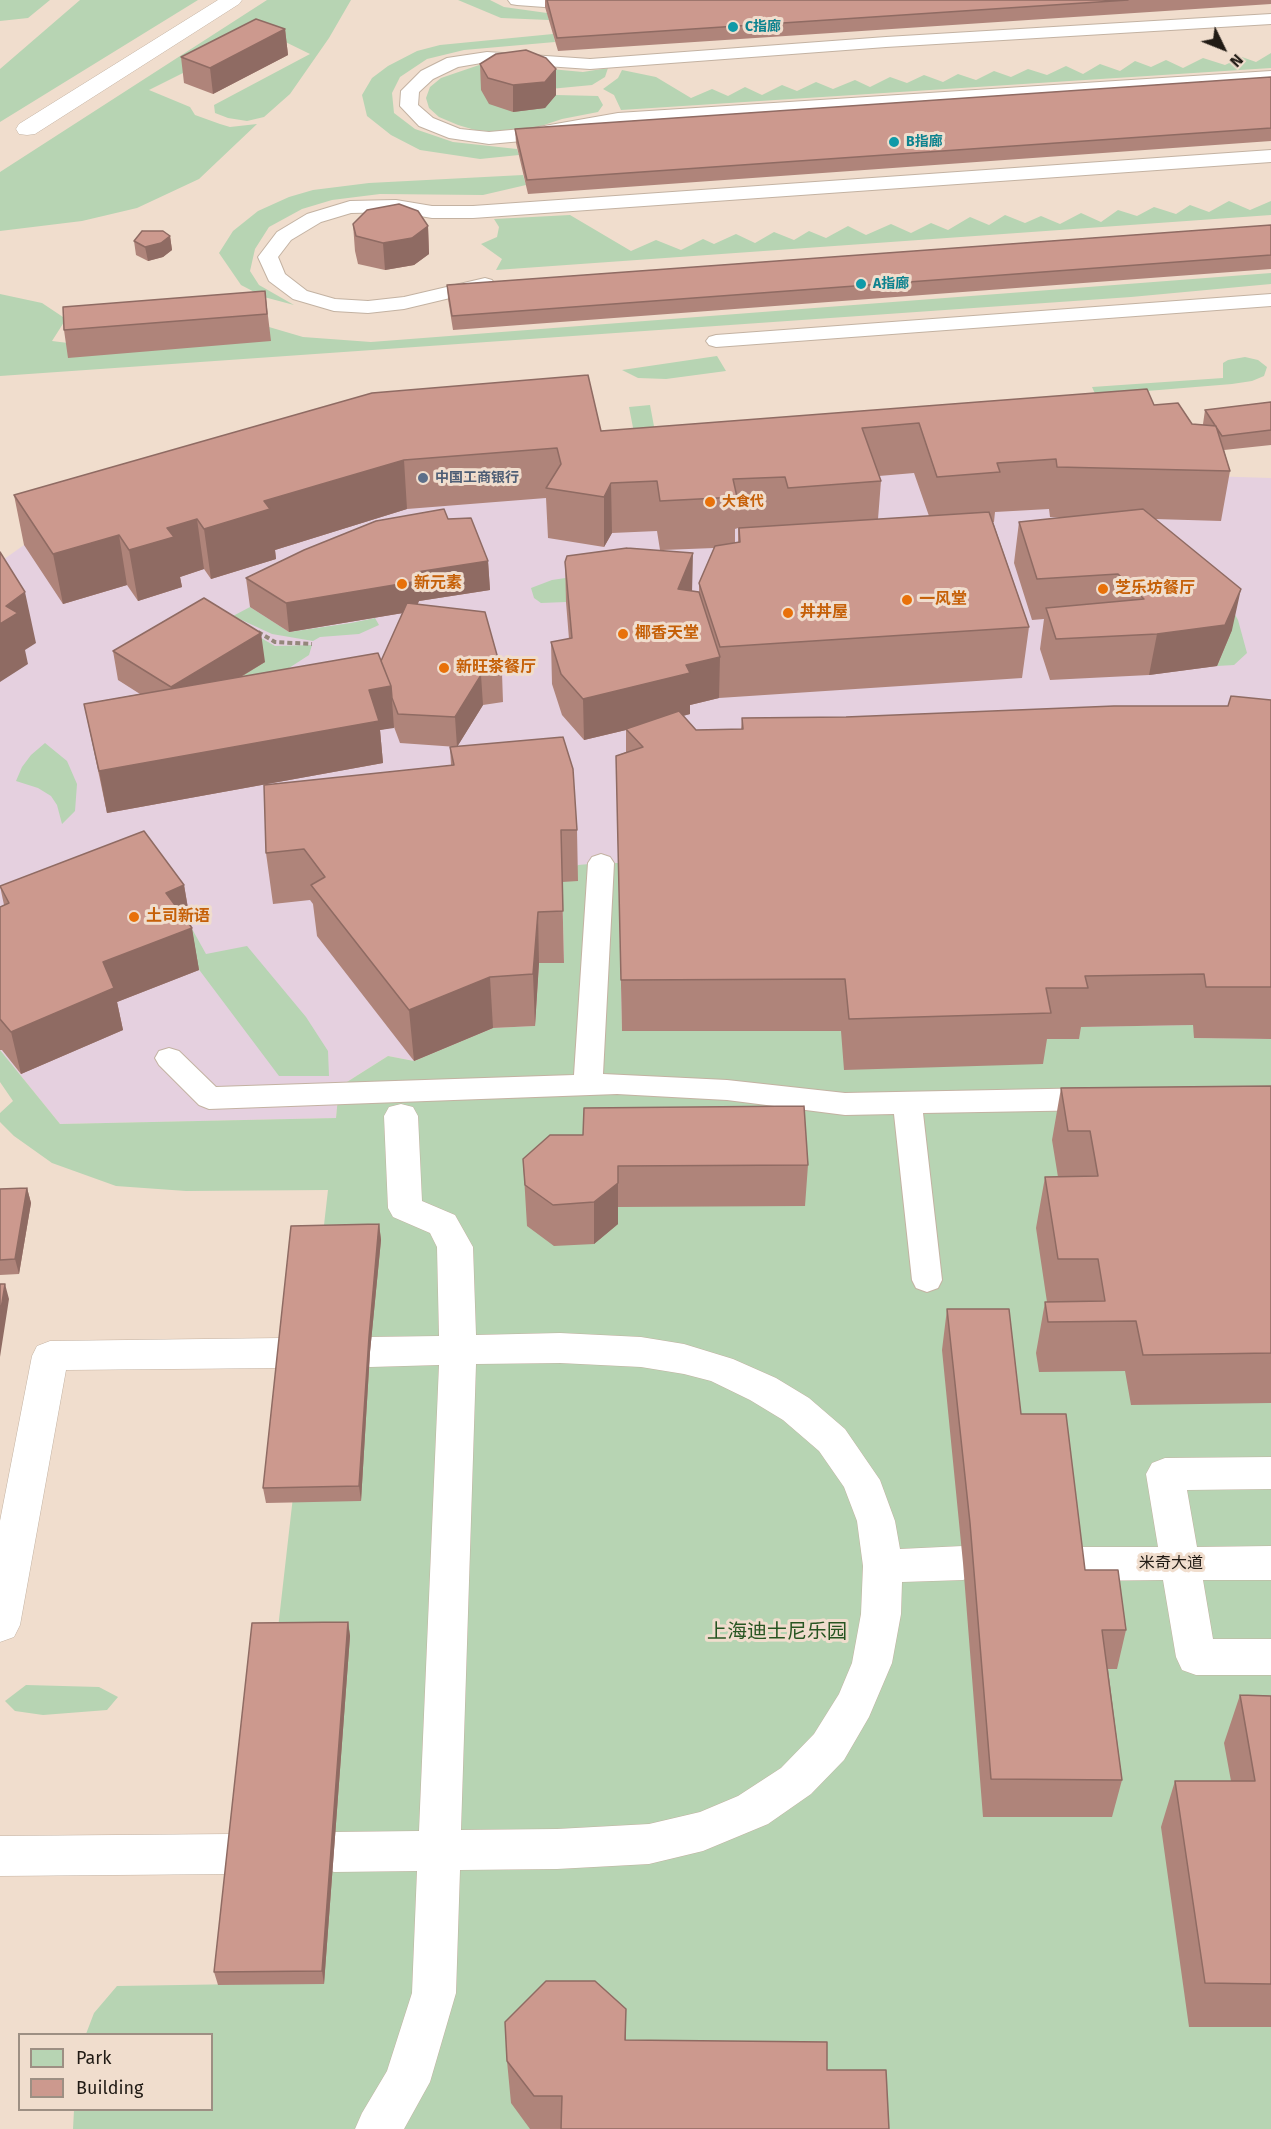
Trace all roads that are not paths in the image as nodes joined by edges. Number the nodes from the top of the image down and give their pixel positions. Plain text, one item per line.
1 (232, 0) edge
2 (517, 0) edge
3 (587, 0) edge
4 (1271, 19) edge
5 (1271, 76) edge
6 (27, 129) dead end
7 (1271, 156) edge
8 (508, 282) edge
9 (1271, 300) edge
10 (716, 341) dead end
11 (601, 863) dead end
12 (169, 1058) dead end
13 (366, 1070) dead end
14 (588, 1085) junction
15 (1130, 1098) edge
16 (396, 1104) junction
17 (907, 1104) junction
18 (927, 1280) dead end
19 (458, 1351) junction
20 (370, 1352) edge
21 (281, 1353) edge
22 (1271, 1473) edge
23 (13, 1485) edge
24 (963, 1563) dead end
25 (1271, 1563) edge
26 (1072, 1564) edge
27 (1180, 1564) junction
28 (883, 1566) junction
29 (0, 1625) edge
30 (1271, 1658) edge
31 (438, 1851) junction
32 (334, 1852) edge
33 (232, 1854) edge
34 (0, 1856) edge
35 (378, 2129) edge

1 - 6 street
2 - 3 lane
4 - 5 lane
7 - 8 lane
9 - 10 lane
11 - 14 lane
12 - 16 lane
13 - 16 lane
14 - 16 lane
14 - 17 lane
15 - 17 lane
16 - 19 street
17 - 18 lane
19 - 20 street
19 - 28 street
19 - 31 street
21 - 23 street
22 - 27 street
23 - 29 street
24 - 28 street
25 - 27 street, 米奇大道
26 - 27 street, 米奇大道
27 - 30 street
28 - 31 street
31 - 32 street
31 - 35 street
33 - 34 street

